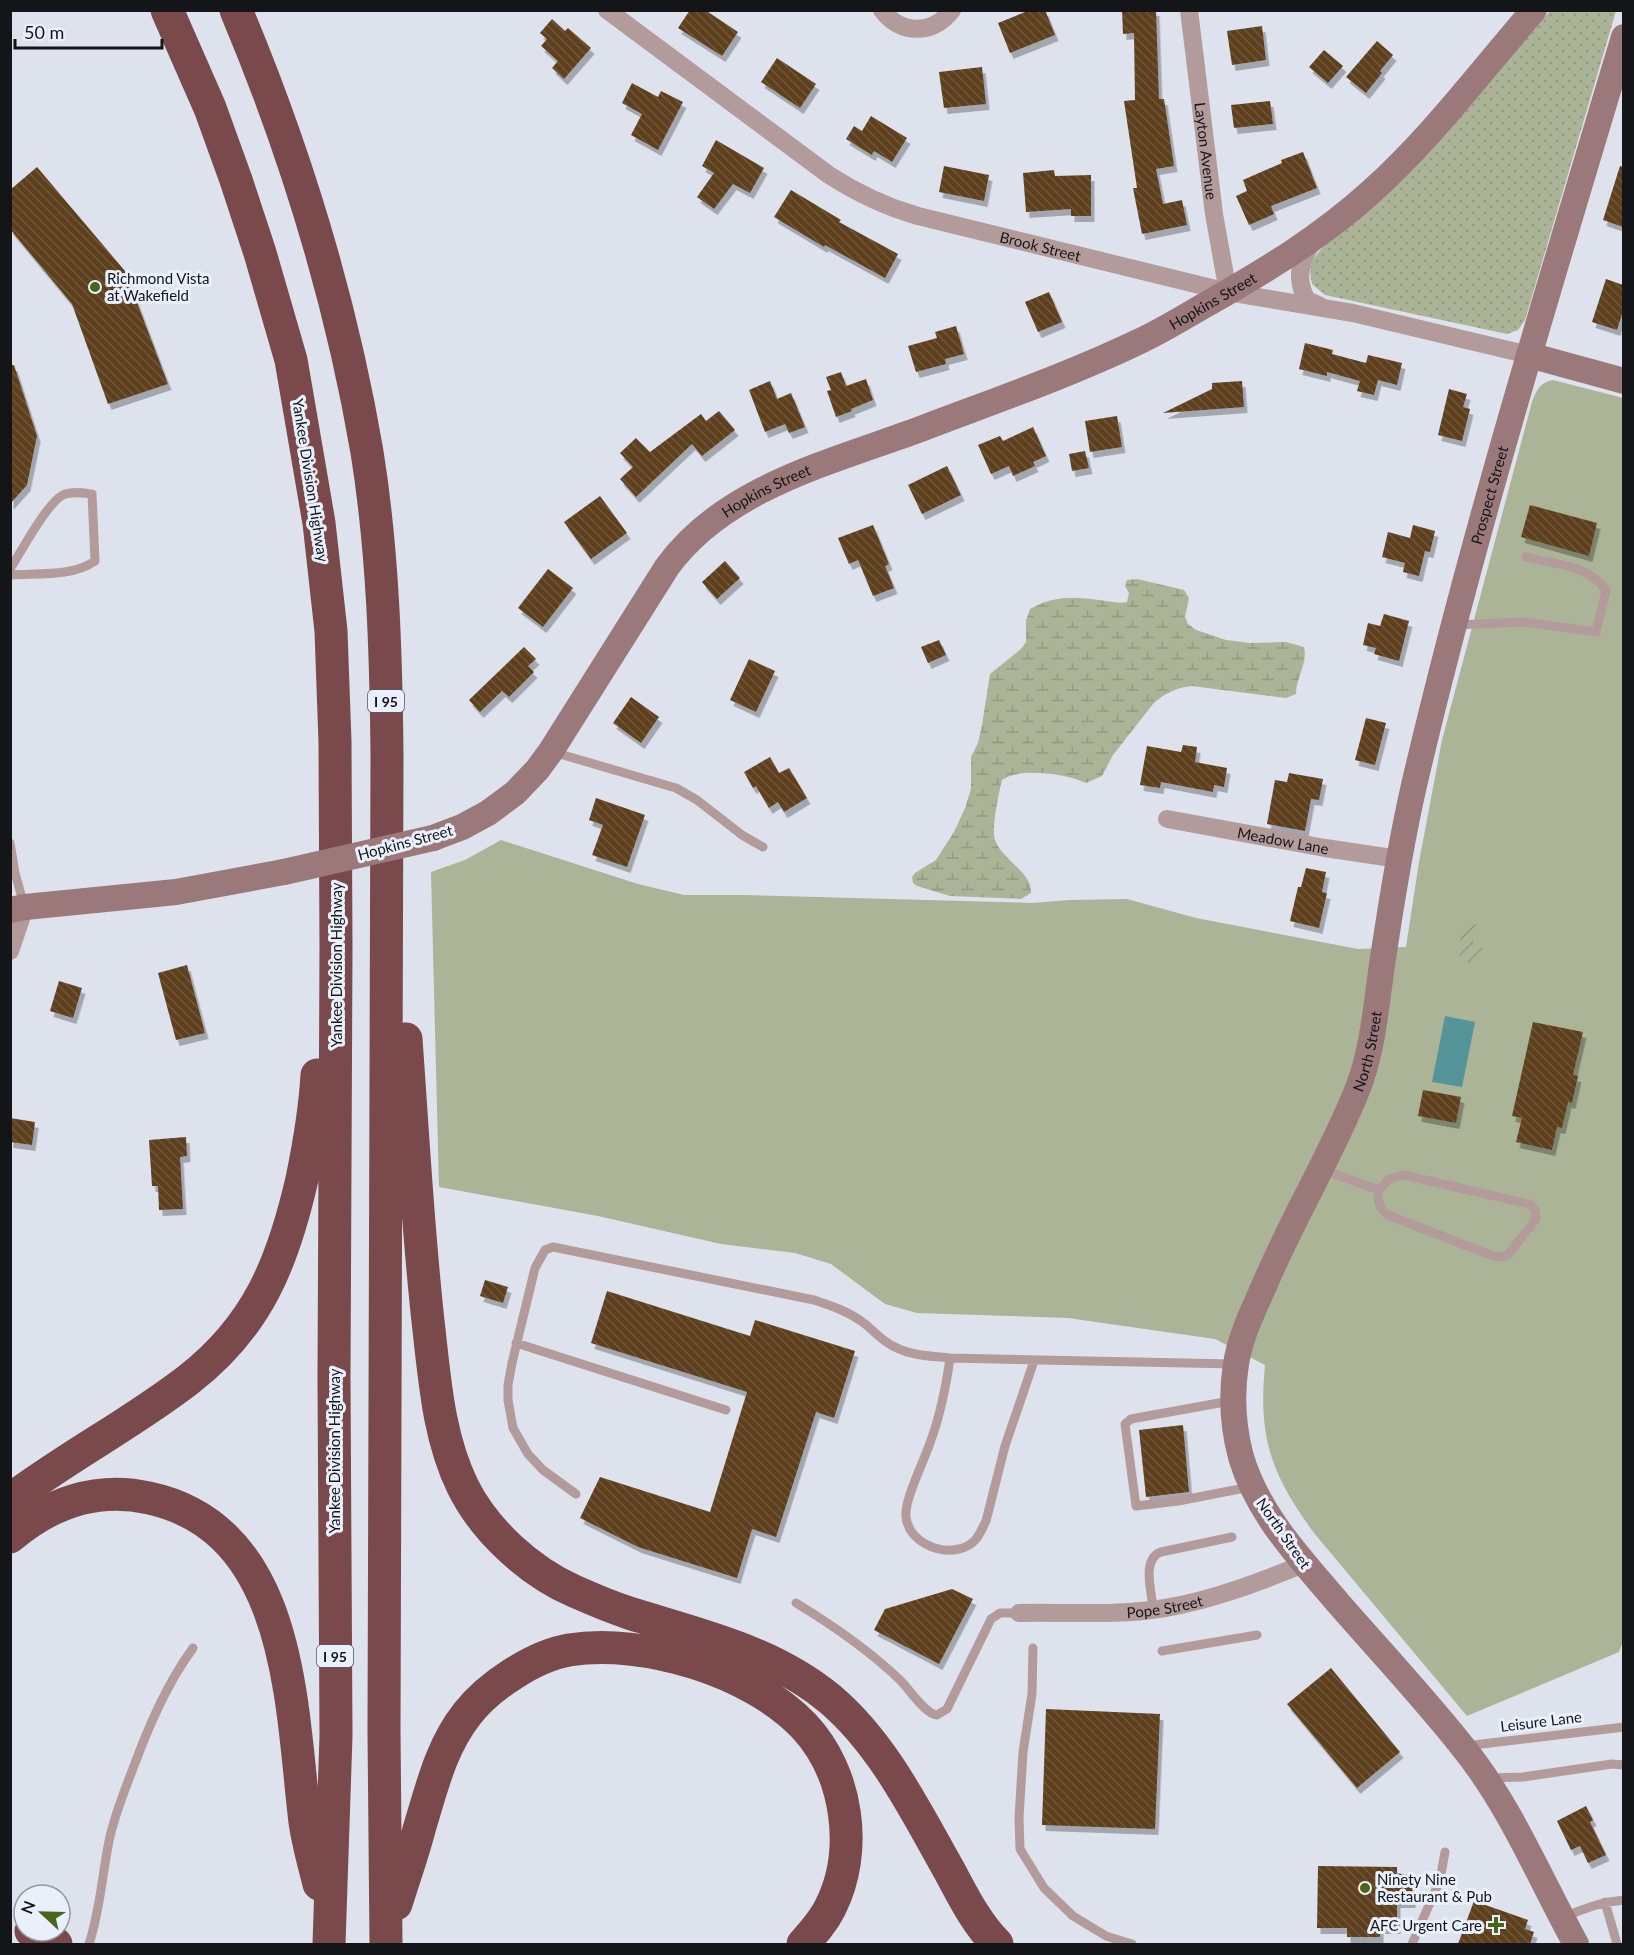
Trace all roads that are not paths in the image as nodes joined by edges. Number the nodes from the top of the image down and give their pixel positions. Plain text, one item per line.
1 (167, 10) edge
2 (236, 10) edge
3 (607, 10) edge
4 (882, 10) edge
5 (952, 10) edge
6 (1189, 10) edge
7 (1534, 10) edge
8 (1623, 37) edge
9 (1318, 235) junction
10 (1228, 292) junction
11 (1327, 309) junction
12 (1529, 355) junction
13 (1623, 381) edge
14 (1526, 557) dead end
15 (10, 569) edge
16 (10, 575) edge
17 (1455, 624) junction
18 (551, 751) junction
19 (387, 755) junction
20 (335, 780) junction
21 (1167, 819) dead end
22 (10, 843) edge
23 (763, 847) dead end
24 (1399, 859) junction
25 (18, 909) edge
26 (10, 951) edge
27 (1383, 959) joint
28 (1320, 1169) junction
29 (1379, 1190) junction
30 (516, 1343) junction
31 (950, 1358) junction
32 (1034, 1361) junction
33 (1236, 1364) junction
34 (1233, 1400) junction
35 (726, 1410) dead end
36 (1252, 1486) junction
37 (576, 1494) dead end
38 (10, 1500) edge
39 (10, 1537) edge
40 (1232, 1537) dead end
41 (1304, 1564) junction
42 (796, 1603) dead end
43 (1154, 1609) junction
44 (1019, 1613) joint
45 (1257, 1635) dead end
46 (193, 1648) dead end
47 (1033, 1648) dead end
48 (1162, 1652) dead end
49 (1623, 1726) edge
50 (1463, 1746) junction
51 (1623, 1765) edge
52 (1487, 1779) junction
53 (1445, 1852) dead end
54 (1623, 1900) edge
55 (1605, 1902) junction
56 (1561, 1918) junction
57 (329, 1939) edge
58 (386, 1940) edge
59 (88, 1944) edge
60 (803, 1944) edge
61 (997, 1944) edge
62 (1132, 1944) edge
63 (1412, 1944) edge
64 (1575, 1944) edge
65 (1617, 1944) edge

1 - 20 highway, Yankee Division Highway / I 95
2 - 19 highway, I 95
3 - 10 street, Brook Street
4 - 5 street
6 - 10 street, Layton Avenue
7 - 9 main road, Hopkins Street
8 - 12 main road, Prospect Street
9 - 10 main road, Hopkins Street
9 - 11 street
10 - 11 street, Brook Street
10 - 18 main road, Hopkins Street
11 - 12 street, Brook Street
12 - 13 main road
12 - 17 main road, Prospect Street
14 - 17 lane
15 - 16 lane
17 - 24 main road, Prospect Street
18 - 23 lane
18 - 25 main road, Hopkins Street, bridge
19 - 58 highway, I 95
19 - 61 highway
20 - 38 highway
20 - 57 highway, Yankee Division Highway / I 95
21 - 24 street, Meadow Lane
22 - 25 lane
24 - 27 main road, Prospect Street
25 - 26 street
27 - 28 main road, North Street
28 - 29 lane
28 - 33 main road, North Street
29 - 29 lane
30 - 31 lane
30 - 35 lane
30 - 37 lane
31 - 32 lane
31 - 32 lane
32 - 33 lane
33 - 34 main road, North Street
34 - 36 main road, North Street
34 - 36 lane
36 - 41 main road, North Street
39 - 57 highway
40 - 43 lane
41 - 43 street, Pope Street
41 - 50 main road, North Street
42 - 44 lane
43 - 44 street, Pope Street
45 - 48 lane
46 - 59 lane
47 - 62 lane
49 - 50 lane, Leisure Lane
50 - 52 main road, North Street
51 - 52 lane
52 - 56 main road, North Street
53 - 63 lane
54 - 55 lane
55 - 56 lane
55 - 65 lane
56 - 64 main road, North Street
58 - 60 highway

